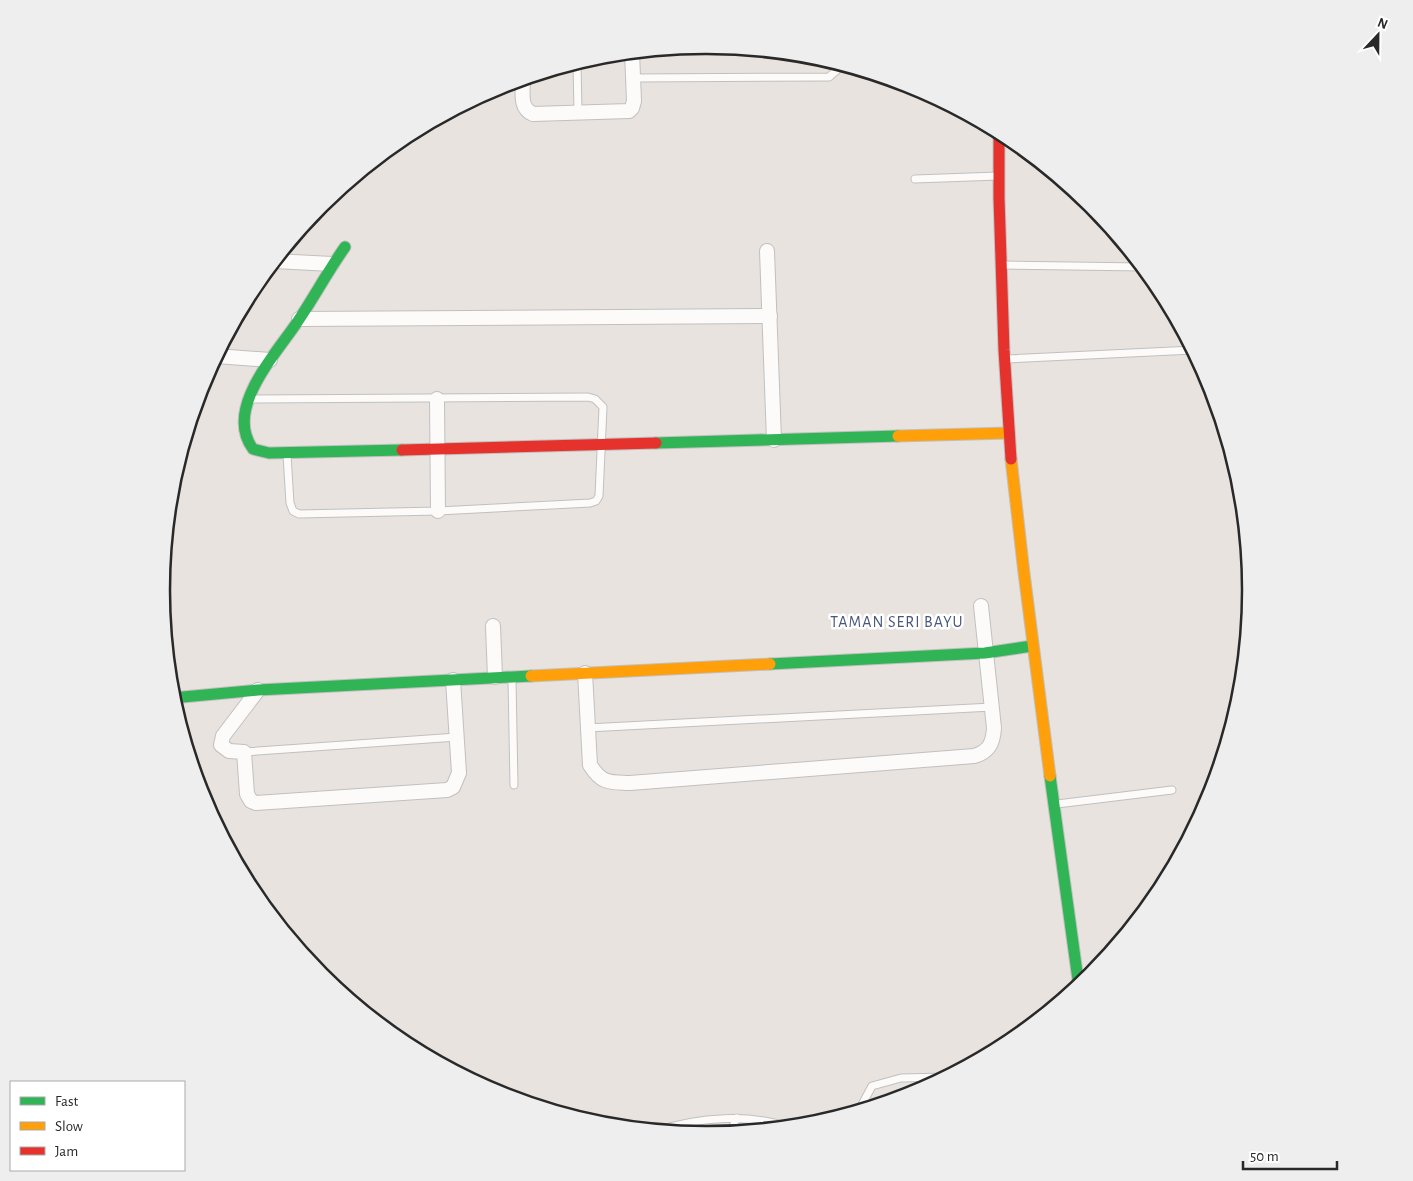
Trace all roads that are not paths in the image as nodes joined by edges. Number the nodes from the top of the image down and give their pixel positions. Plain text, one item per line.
1 (632, 59) edge
2 (577, 70) edge
3 (837, 70) edge
4 (633, 78) junction
5 (523, 86) edge
6 (578, 112) junction
7 (999, 140) edge
8 (998, 176) junction
9 (915, 179) dead end
10 (345, 247) dead end
11 (767, 252) dead end
12 (283, 261) edge
13 (332, 264) junction
14 (1002, 265) junction
15 (1133, 266) edge
16 (770, 316) junction
17 (299, 319) junction
18 (1187, 350) edge
19 (223, 357) edge
20 (1004, 359) junction
21 (270, 360) junction
22 (248, 398) junction
23 (437, 399) junction
24 (1009, 433) junction
25 (774, 440) junction
26 (602, 444) junction
27 (436, 449) junction
28 (287, 453) junction
29 (438, 511) junction
30 (981, 606) dead end
31 (493, 626) dead end
32 (1032, 646) junction
33 (985, 653) junction
34 (585, 673) junction
35 (495, 677) junction
36 (512, 677) junction
37 (454, 680) junction
38 (258, 690) junction
39 (181, 697) edge
40 (992, 707) junction
41 (587, 728) junction
42 (457, 737) junction
43 (244, 752) junction
44 (514, 785) dead end
45 (1172, 790) dead end
46 (1054, 805) junction
47 (1078, 978) edge
48 (932, 1077) edge
49 (862, 1104) edge
50 (737, 1118) junction
51 (774, 1123) edge
52 (675, 1126) edge
53 (733, 1126) edge

1 - 4 street
2 - 6 lane
3 - 4 lane
4 - 6 street
5 - 6 street
7 - 8 street
8 - 9 lane
8 - 14 street
10 - 13 street
11 - 16 street
12 - 13 street
13 - 17 street
14 - 15 lane
14 - 20 street
16 - 17 street
16 - 25 street
17 - 21 street
18 - 20 lane
19 - 21 street
20 - 24 street
21 - 22 street
22 - 23 lane
22 - 28 street
23 - 26 lane
23 - 27 street
24 - 25 street
24 - 32 street
25 - 26 street
26 - 27 street
26 - 29 lane
27 - 28 street
27 - 29 street
28 - 29 lane
30 - 33 street
31 - 35 street
32 - 33 street
32 - 46 street
33 - 34 street
33 - 40 street
34 - 36 street
34 - 41 street
35 - 36 street
35 - 37 street
36 - 44 lane
37 - 38 street
37 - 42 street
38 - 39 street
38 - 43 street
40 - 41 lane
40 - 41 street
42 - 43 lane
42 - 43 street
45 - 46 lane
46 - 47 street
48 - 49 lane
50 - 51 lane
50 - 52 lane
50 - 53 lane

